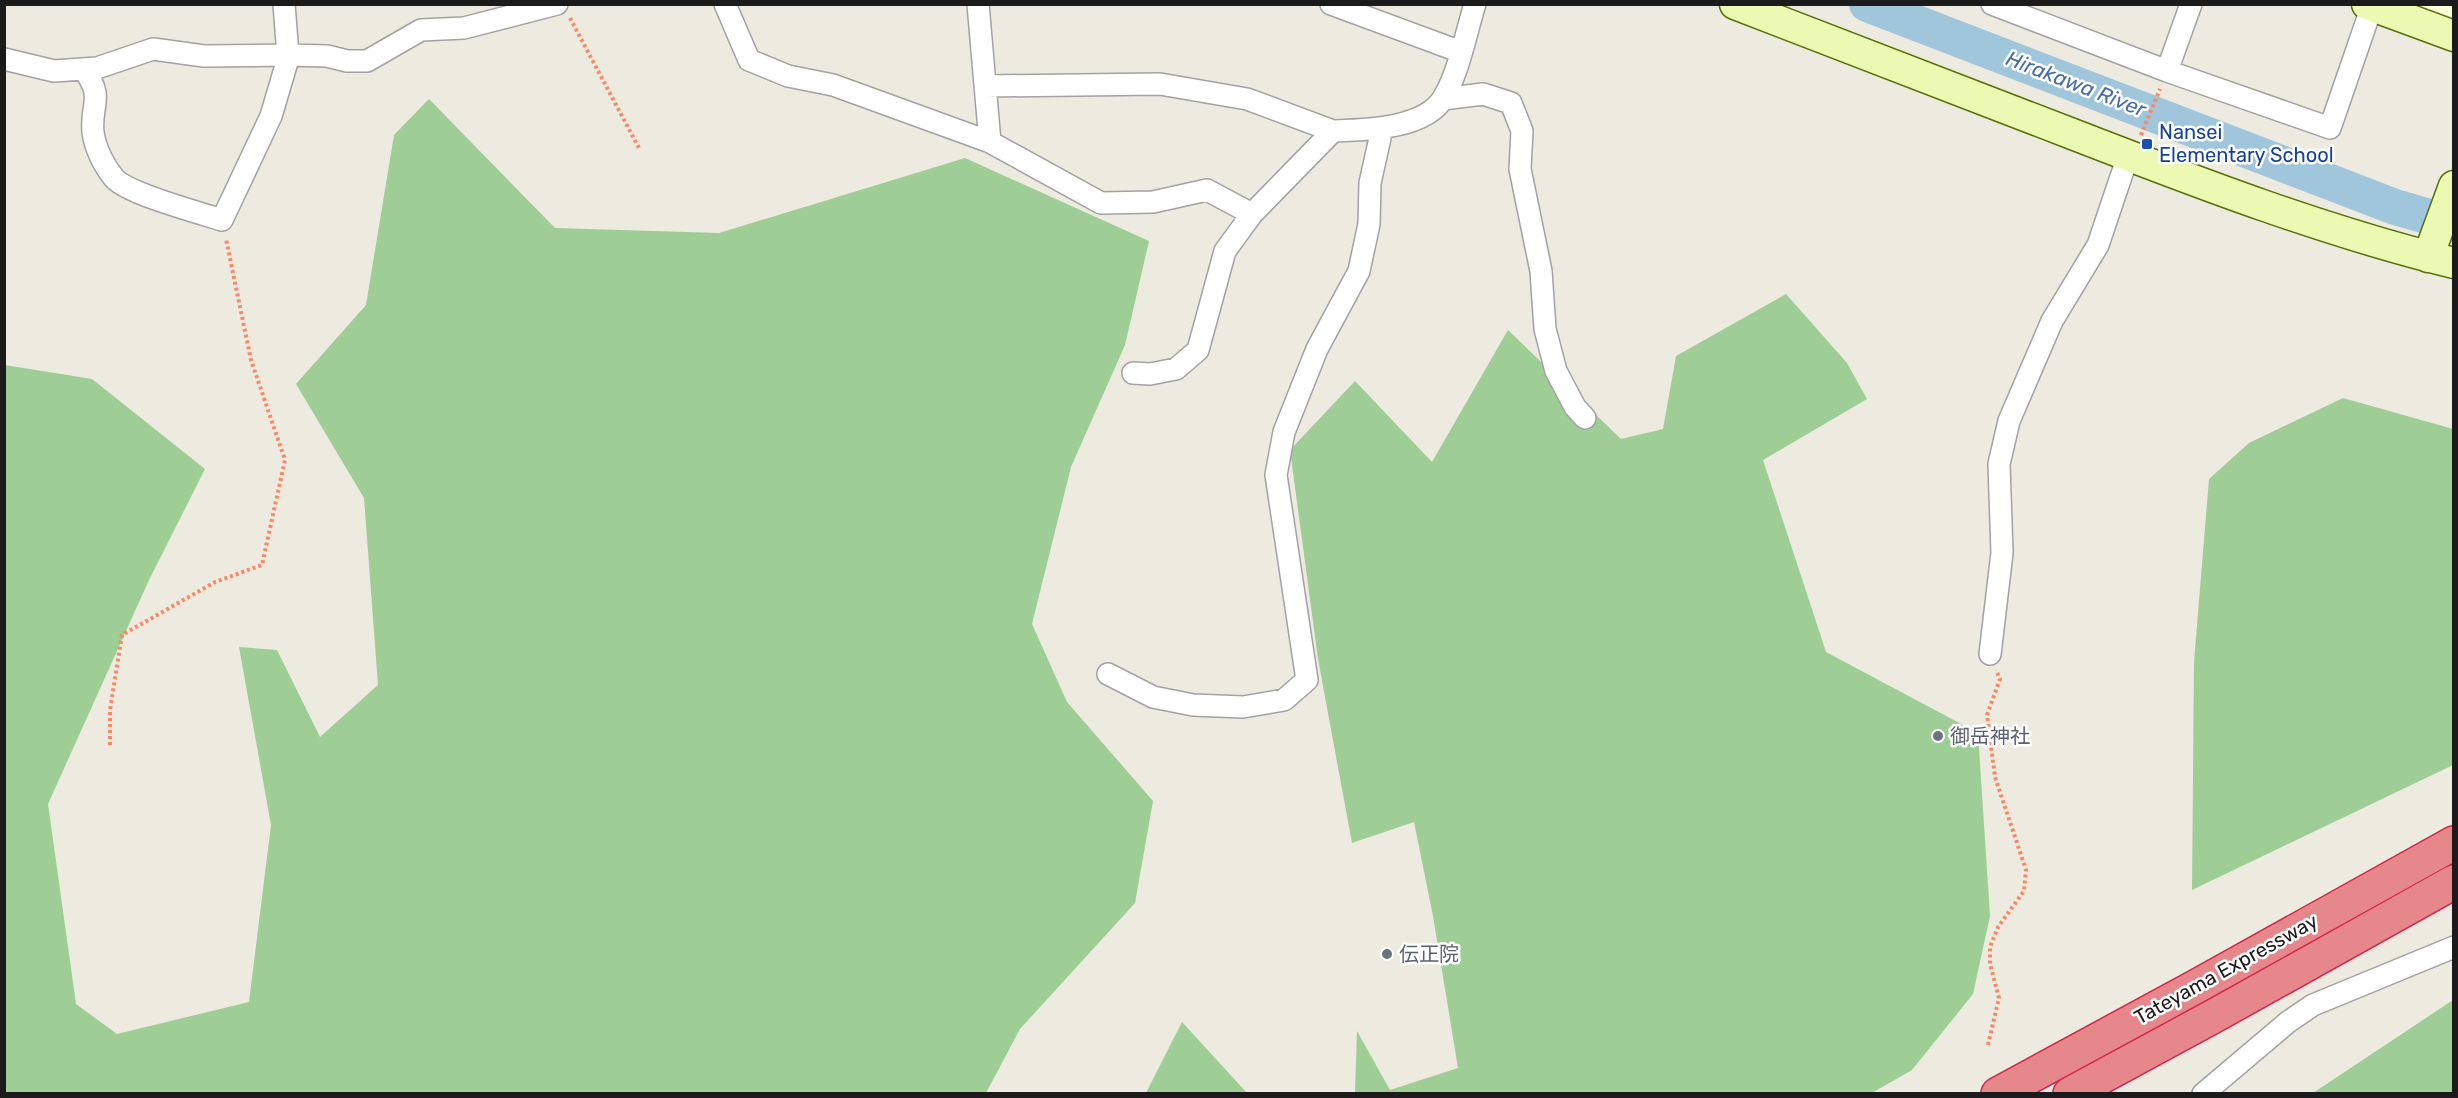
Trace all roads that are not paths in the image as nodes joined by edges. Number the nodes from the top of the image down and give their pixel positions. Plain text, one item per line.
1 (284, 4) edge
2 (725, 4) edge
3 (978, 4) edge
4 (1331, 4) edge
5 (1475, 4) edge
6 (1735, 4) edge
7 (1992, 4) edge
8 (2191, 4) edge
9 (2369, 5) edge
10 (562, 9) edge
11 (2454, 36) edge
12 (1461, 52) junction
13 (288, 55) junction
14 (4, 59) edge
15 (84, 70) junction
16 (2164, 77) junction
17 (985, 86) junction
18 (1443, 99) junction
19 (1382, 129) junction
20 (1333, 131) junction
21 (990, 142) junction
22 (2135, 146) junction
23 (2454, 186) edge
24 (1252, 214) junction
25 (2440, 250) edge
26 (1133, 373) dead end
27 (1585, 418) dead end
28 (1990, 654) road end
29 (1108, 674) dead end
30 (2454, 843) edge
31 (2454, 882) edge
32 (2454, 947) edge
33 (1998, 1094) edge
34 (2070, 1094) edge
35 (2203, 1094) edge

1 - 13 street
2 - 21 street
3 - 17 street
4 - 12 street
5 - 12 street
6 - 22 street
7 - 16 street
8 - 16 street
9 - 11 street
9 - 16 street
10 - 13 street
12 - 18 street
13 - 15 street
13 - 15 street
14 - 15 street
17 - 20 street
17 - 21 street
18 - 19 street
18 - 27 street
19 - 20 street
19 - 29 street
20 - 24 street
21 - 24 street
22 - 25 street
22 - 28 street
23 - 25 street
24 - 26 street
30 - 33 highway, Tateyama Expressway
31 - 34 highway, Tateyama Expressway
32 - 35 street

